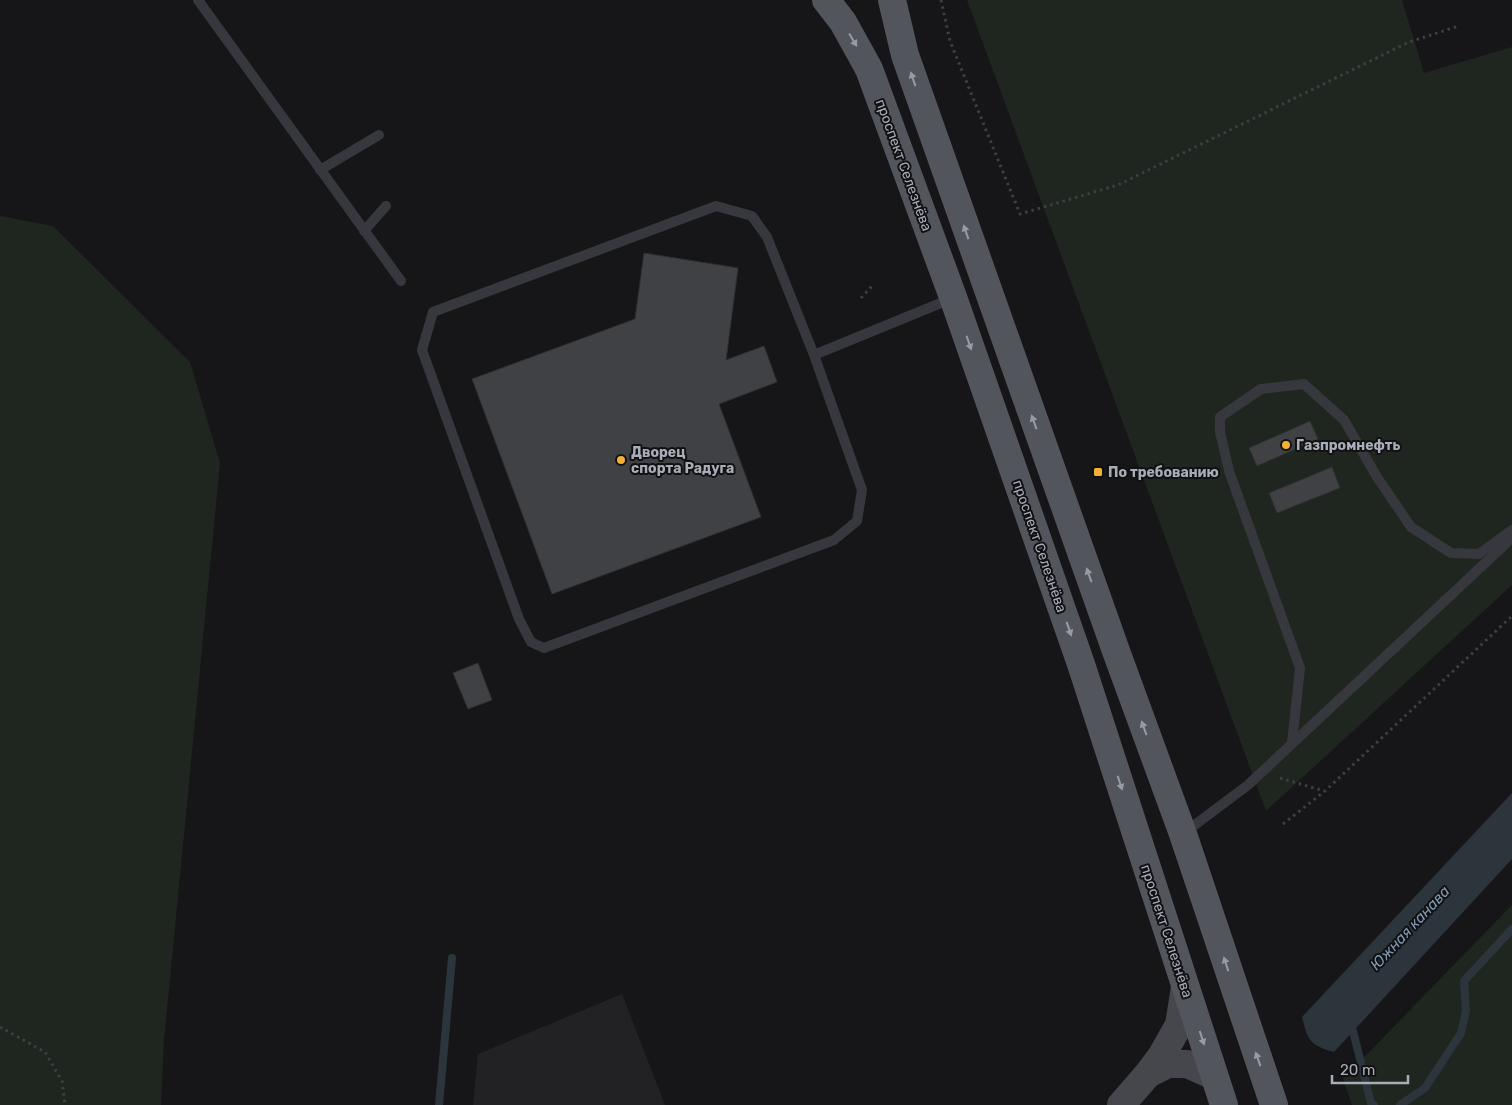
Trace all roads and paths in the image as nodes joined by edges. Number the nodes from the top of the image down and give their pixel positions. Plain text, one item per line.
1 (198, 0) edge
2 (826, 0) edge
3 (892, 0) edge
4 (941, 0) edge
5 (1459, 26) dead end
6 (379, 134) dead end
7 (320, 170) junction
8 (386, 206) dead end
9 (364, 231) junction
10 (401, 281) dead end
11 (873, 285) dead end
12 (953, 297) junction
13 (861, 298) dead end
14 (814, 355) junction
15 (1512, 530) edge
16 (1512, 538) edge
17 (1512, 616) edge
18 (1292, 743) junction
19 (1261, 773) junction
20 (1325, 791) junction
21 (1283, 824) dead end
22 (1183, 834) junction
23 (1186, 987) junction
24 (0, 1027) edge
25 (1148, 1074) junction
26 (1214, 1076) junction
27 (65, 1105) edge
28 (1121, 1105) edge
29 (1224, 1105) edge
30 (1274, 1105) edge

1 - 7 lane
2 -> 12 main road, проспект Селезнёва
22 -> 3 main road
4 - 5 path
6 - 7 lane
7 - 9 lane
8 - 9 lane
9 - 10 lane
11 - 13 path
12 - 14 lane
12 -> 23 main road, проспект Селезнёва
14 - 14 lane
15 - 18 lane
16 - 18 lane
17 - 20 path
18 - 19 lane
19 - 20 path
19 - 22 lane
20 - 21 path
30 -> 22 main road
23 - 25 main road
23 -> 26 main road, проспект Селезнёва
24 - 27 path
25 - 26 main road
25 - 28 main road
26 - 29 main road, проспект Селезнёва

